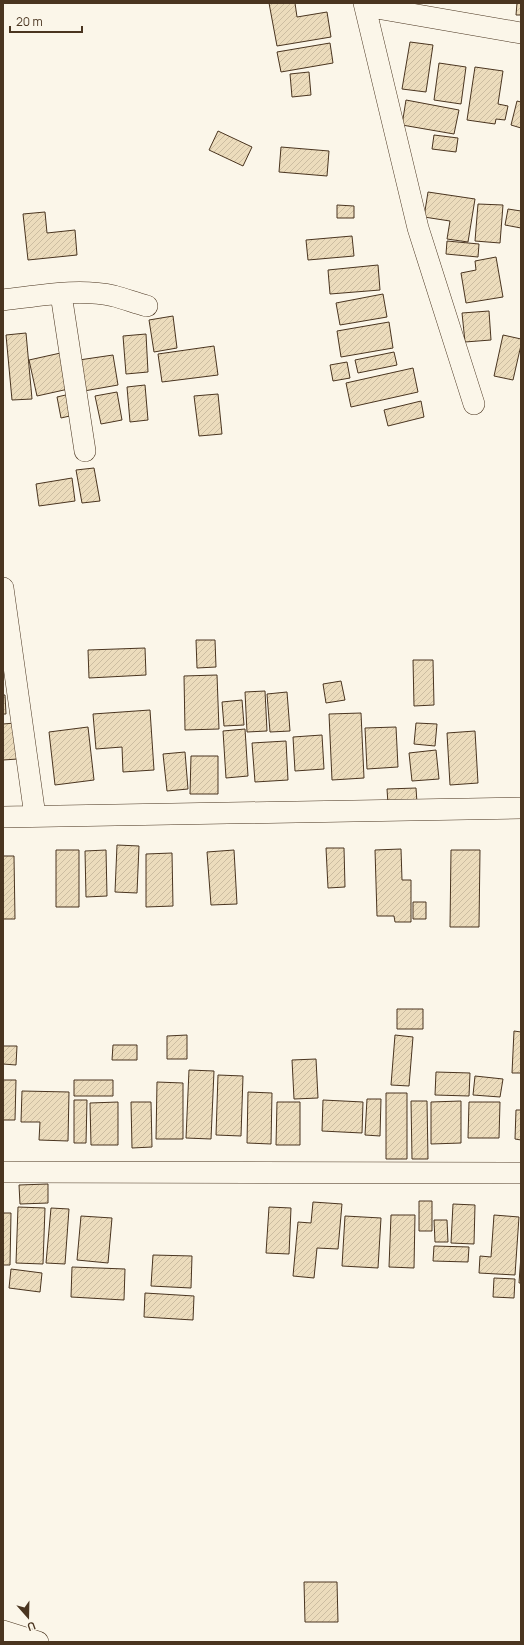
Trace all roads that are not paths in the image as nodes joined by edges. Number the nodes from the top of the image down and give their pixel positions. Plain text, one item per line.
1 (365, 4) edge
2 (521, 33) edge
3 (61, 294) junction
4 (3, 300) edge
5 (147, 306) dead end
6 (474, 404) dead end
7 (85, 451) dead end
8 (3, 588) edge
9 (521, 808) edge
10 (35, 816) junction
11 (3, 817) edge
12 (3, 1172) edge
13 (521, 1173) edge
14 (3, 1631) edge
15 (38, 1642) edge

1 - 2 street
1 - 6 street
3 - 4 street
3 - 5 street
3 - 7 street
8 - 10 street
9 - 10 street
10 - 11 street
12 - 13 street
14 - 15 street

